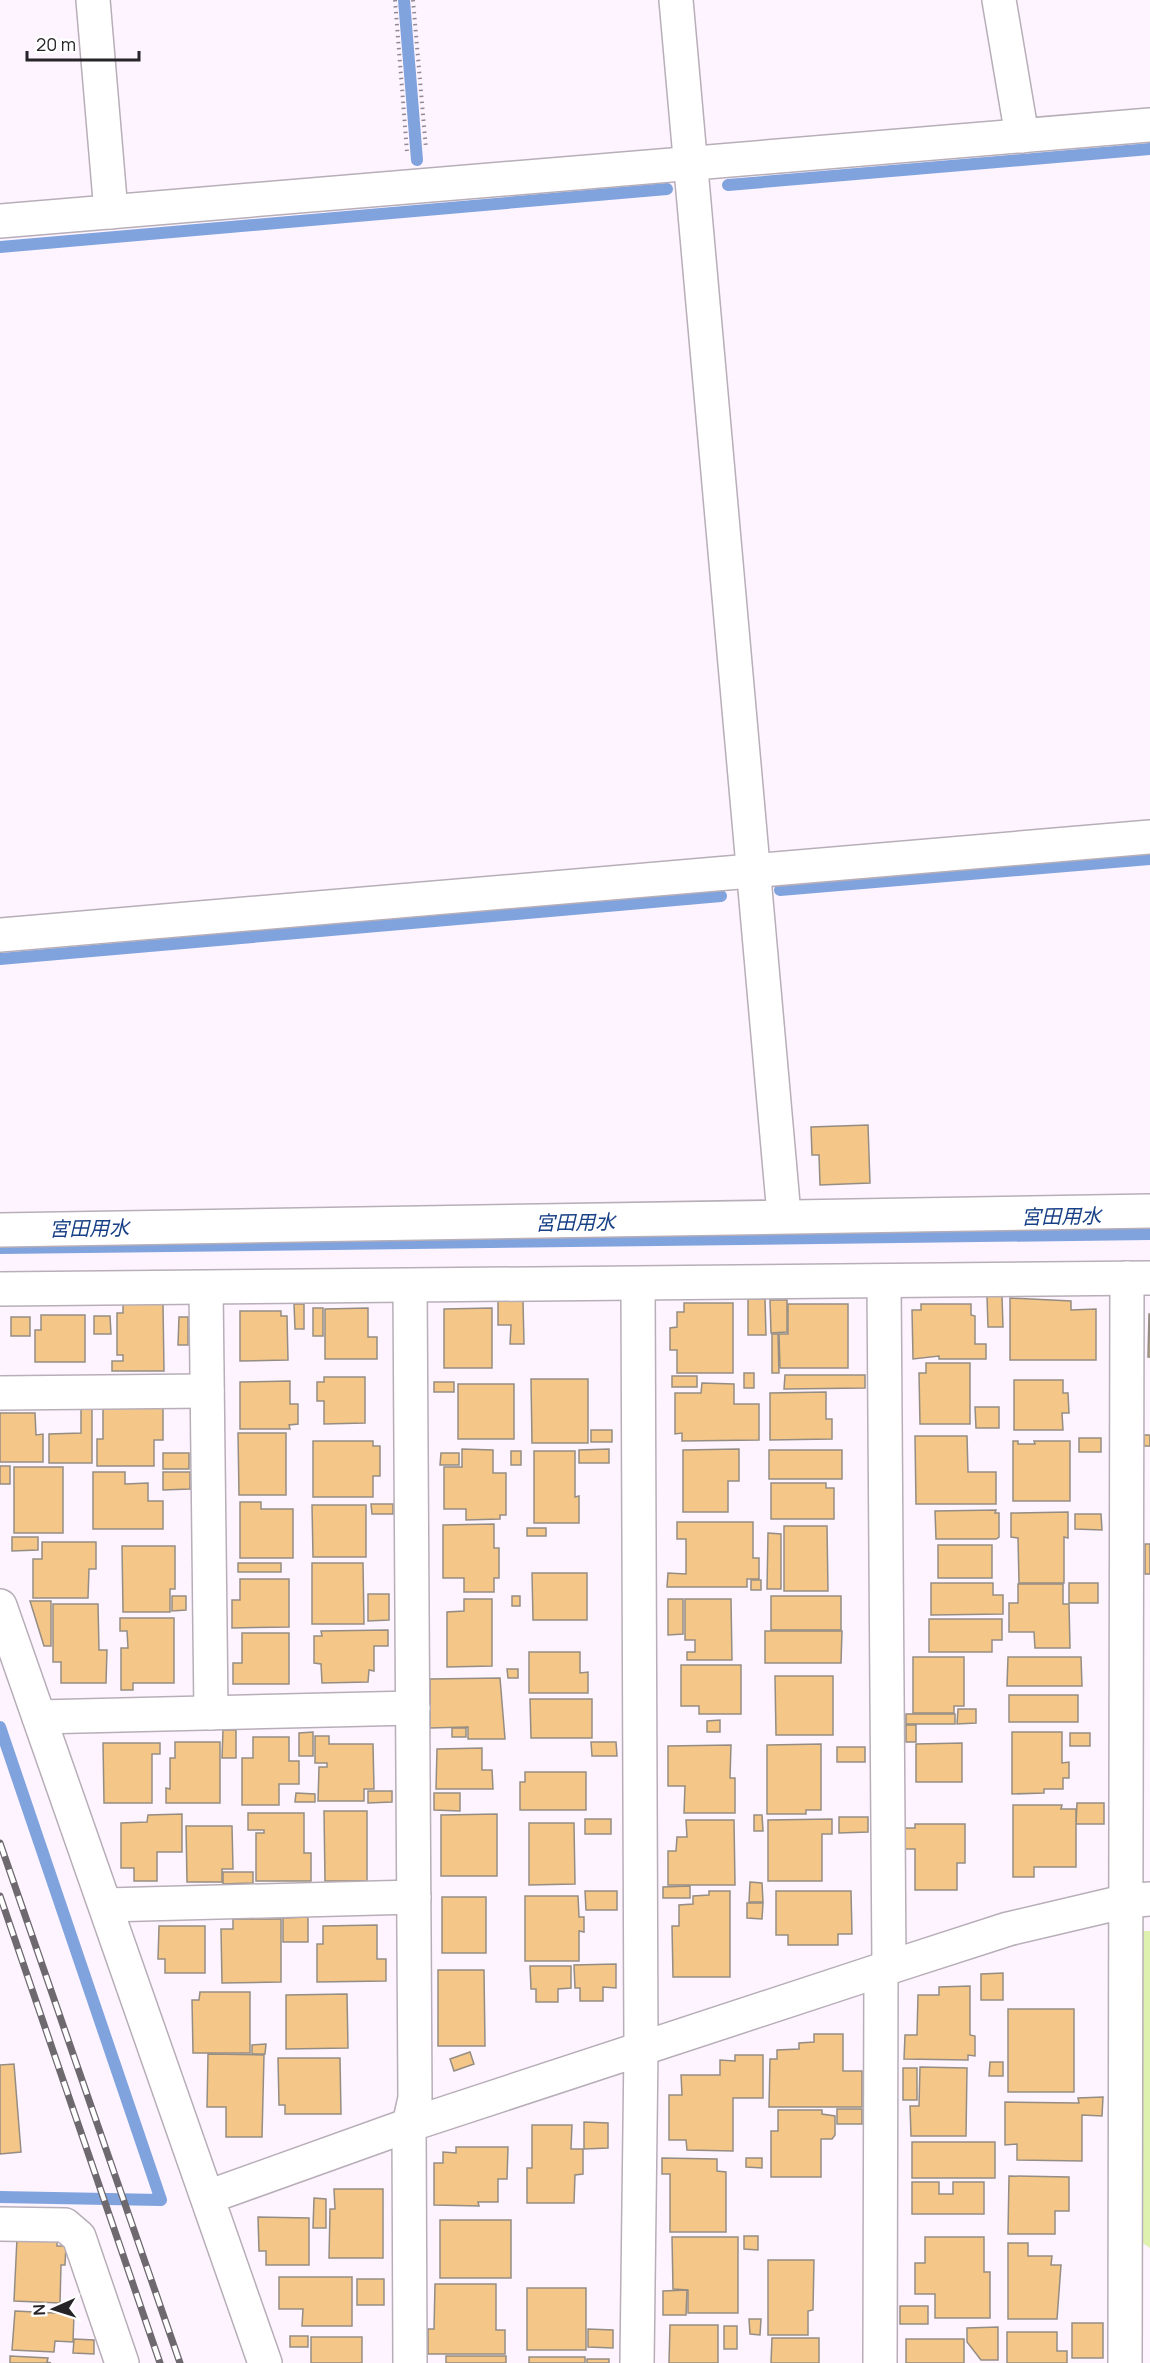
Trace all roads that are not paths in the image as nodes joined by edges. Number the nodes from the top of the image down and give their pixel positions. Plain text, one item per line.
1 (93, 0) edge
2 (676, 0) edge
3 (999, 0) edge
4 (1150, 125) edge
5 (1022, 136) junction
6 (690, 164) junction
7 (111, 212) junction
8 (0, 221) edge
9 (1150, 837) edge
10 (753, 871) junction
11 (0, 935) edge
12 (1150, 1211) edge
13 (783, 1215) junction
14 (0, 1230) edge
15 (1138, 1278) edge
16 (884, 1281) junction
17 (638, 1284) junction
18 (410, 1286) junction
19 (206, 1288) junction
20 (0, 1289) edge
21 (207, 1391) junction
22 (0, 1393) edge
23 (0, 1606) edge
24 (412, 1708) junction
25 (211, 1713) junction
26 (39, 1717) junction
27 (414, 1897) junction
28 (1138, 1900) edge
29 (105, 1905) junction
30 (885, 1968) junction
31 (641, 2049) junction
32 (409, 2125) junction
33 (208, 2197) junction
34 (0, 2224) edge
35 (1137, 2299) edge
36 (122, 2363) edge
37 (265, 2363) edge
38 (410, 2363) edge
39 (637, 2363) edge
40 (880, 2363) edge
41 (1125, 2363) edge

1 - 7 street
2 - 6 street
3 - 5 street
4 - 5 street
5 - 6 street
6 - 7 street
6 - 10 street
7 - 8 street
9 - 10 street
10 - 11 street
10 - 13 street
12 - 13 street
13 - 14 street
15 - 16 street
15 - 28 street
16 - 17 street
16 - 30 street
17 - 18 street
17 - 31 street
18 - 19 street
18 - 24 street
19 - 20 street
19 - 21 street
21 - 22 street
21 - 25 street
23 - 26 street
24 - 25 street
24 - 27 street
25 - 26 street
26 - 29 street
27 - 29 street
27 - 32 street
28 - 30 street
28 - 35 street
29 - 33 street
30 - 31 street
30 - 40 street
31 - 32 street
31 - 39 street
32 - 33 street
32 - 38 street
33 - 37 street
34 - 36 street
35 - 41 street

